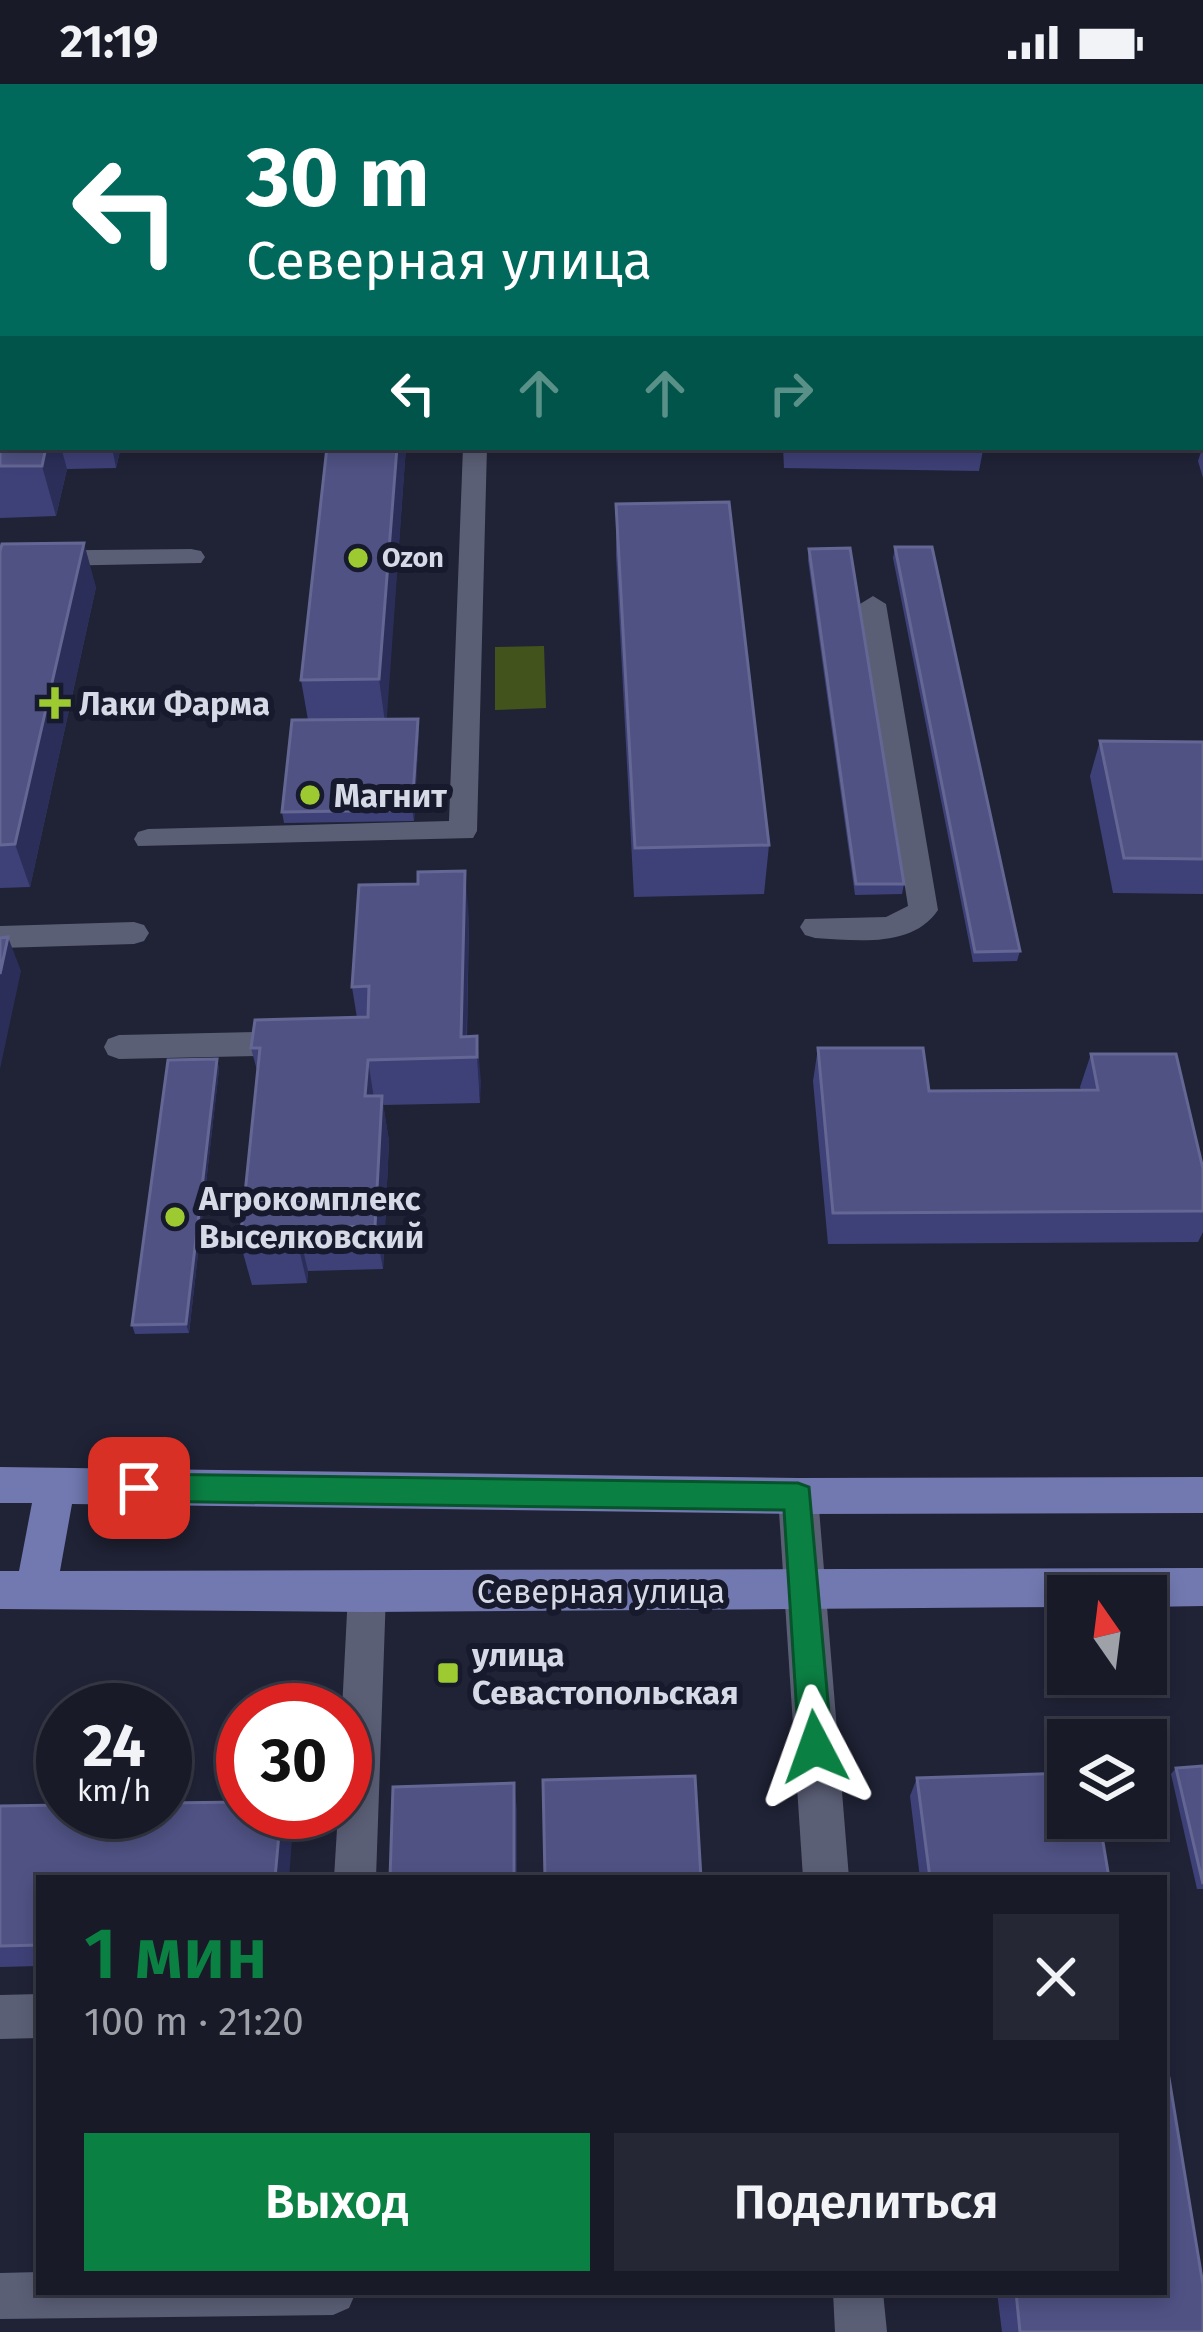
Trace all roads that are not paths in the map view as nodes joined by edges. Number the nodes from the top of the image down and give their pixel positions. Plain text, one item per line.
1 (475, 450) edge
2 (191, 557) dead end
3 (0, 559) edge
4 (873, 604) dead end
5 (148, 839) dead end
6 (814, 927) dead end
7 (134, 933) dead end
8 (0, 937) edge
9 (327, 1042) edge
10 (119, 1047) dead end
11 (0, 1485) edge
12 (55, 1487) junction
13 (798, 1496) junction
14 (1203, 1496) edge
15 (1203, 1587) edge
16 (18, 1589) edge
17 (804, 1590) junction
18 (367, 1593) junction
19 (355, 1875) edge
20 (826, 1875) edge
21 (36, 2016) edge
22 (0, 2017) edge
23 (83, 2295) edge
24 (858, 2295) edge
25 (0, 2296) edge
26 (861, 2332) edge

1 - 5 lane
2 - 3 street
4 - 6 lane
7 - 8 lane
9 - 10 lane
11 - 12 main road
12 - 13 main road
12 - 16 main road
13 - 14 main road
13 - 17 street
15 - 17 main road, Северная улица
16 - 18 main road, Северная улица
17 - 18 main road, Северная улица
17 - 20 street
18 - 19 lane
21 - 22 lane
23 - 25 lane
24 - 26 street

